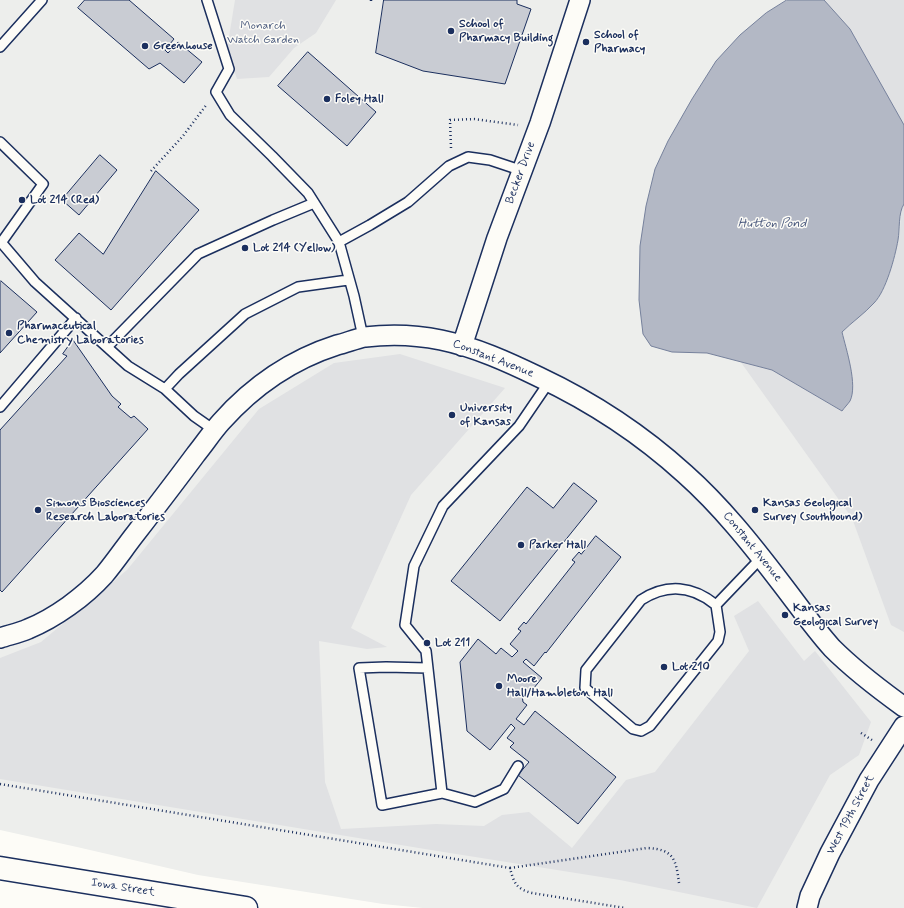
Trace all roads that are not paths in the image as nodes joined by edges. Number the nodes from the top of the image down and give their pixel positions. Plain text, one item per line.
1 (42, 0) edge
2 (207, 0) edge
3 (580, 0) edge
4 (0, 47) edge
5 (0, 142) edge
6 (523, 171) junction
7 (314, 203) junction
8 (1, 242) edge
9 (339, 242) junction
10 (348, 280) junction
11 (76, 318) junction
12 (363, 337) junction
13 (462, 346) junction
14 (107, 347) junction
15 (549, 382) junction
16 (166, 389) junction
17 (0, 407) edge
18 (214, 430) junction
19 (761, 558) junction
20 (716, 605) junction
21 (0, 638) edge
22 (428, 668) junction
23 (904, 707) edge
24 (904, 726) edge
25 (518, 766) dead end
26 (442, 793) junction
27 (0, 868) edge
28 (246, 908) edge
29 (807, 908) edge

1 - 4 lane
2 - 7 lane
3 - 6 street, Becker Drive
5 - 8 lane
6 - 9 lane
6 - 13 street, Becker Drive
7 - 9 lane
7 - 14 lane
8 - 11 lane
9 - 10 lane
10 - 12 lane
10 - 16 lane
11 - 14 lane
11 - 17 lane
12 - 13 street, Constant Avenue
12 - 18 street, Constant Avenue
13 - 15 street, Constant Avenue
14 - 16 lane
15 - 19 street, Constant Avenue
15 - 22 lane
16 - 18 lane
18 - 21 street, Constant Avenue
19 - 20 lane
19 - 23 street, Constant Avenue
20 - 20 lane
22 - 26 lane
22 - 26 lane
24 - 29 street, West 19th Street
25 - 26 lane
27 - 28 highway, Iowa Street

